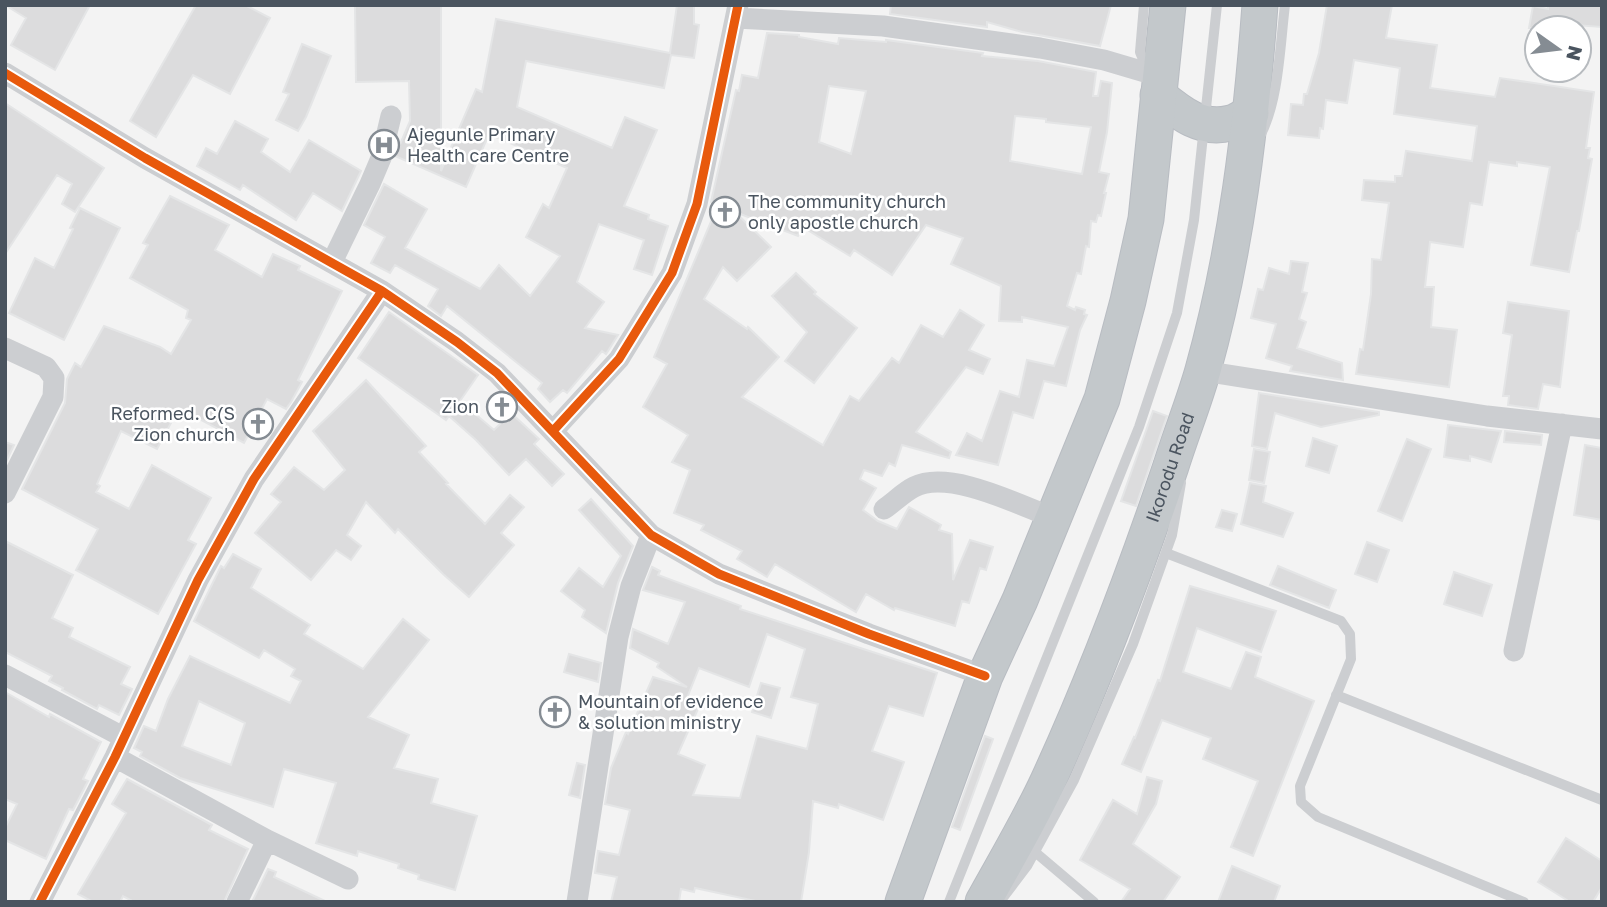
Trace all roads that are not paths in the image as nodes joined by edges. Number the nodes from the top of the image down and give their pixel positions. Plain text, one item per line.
1 (1144, 5) edge
2 (1168, 5) edge
3 (1217, 5) edge
4 (1260, 5) edge
5 (1285, 5) edge
6 (737, 12) edge
7 (8, 81) edge
8 (1153, 84) junction
9 (1251, 113) junction
10 (391, 116) dead end
11 (1205, 124) junction
12 (1242, 166) junction
13 (332, 262) junction
14 (382, 291) junction
15 (5, 348) edge
16 (1203, 371) junction
17 (1562, 424) junction
18 (1602, 429) edge
19 (553, 431) junction
20 (1185, 463) dead end
21 (1182, 476) dead end
22 (5, 493) edge
23 (884, 509) dead end
24 (1054, 518) junction
25 (651, 535) junction
26 (1166, 554) junction
27 (1514, 651) dead end
28 (5, 675) edge
29 (985, 676) junction
30 (1336, 695) junction
31 (123, 737) junction
32 (115, 757) junction
33 (1602, 800) edge
34 (267, 840) junction
35 (1035, 852) junction
36 (348, 879) dead end
37 (40, 902) edge
38 (237, 902) edge
39 (577, 902) edge
40 (902, 902) edge
41 (950, 902) edge
42 (983, 902) edge
43 (1001, 902) edge
44 (1094, 902) edge
45 (1524, 902) edge

1 - 8 lane
2 - 8 highway
3 - 11 lane
4 - 9 highway, Ikorodu Road
5 - 12 lane
6 - 8 street
6 - 19 street
7 - 13 street
8 - 11 highway
8 - 24 highway
9 - 11 highway
9 - 12 highway, Ikorodu Road
10 - 13 street
11 - 41 lane
12 - 16 highway, Ikorodu Road
13 - 14 street
14 - 19 street
14 - 31 street
15 - 22 street
16 - 17 street
16 - 20 lane
16 - 42 highway, Ikorodu Road
17 - 18 street
17 - 27 street
19 - 25 street
21 - 26 lane
23 - 24 street
24 - 29 highway
25 - 29 street
25 - 39 street
26 - 30 lane
26 - 35 lane
28 - 31 street
29 - 40 highway
30 - 33 lane
30 - 45 lane
31 - 32 street
32 - 34 street
32 - 37 street
34 - 36 street
34 - 38 street
35 - 43 lane
35 - 44 lane

